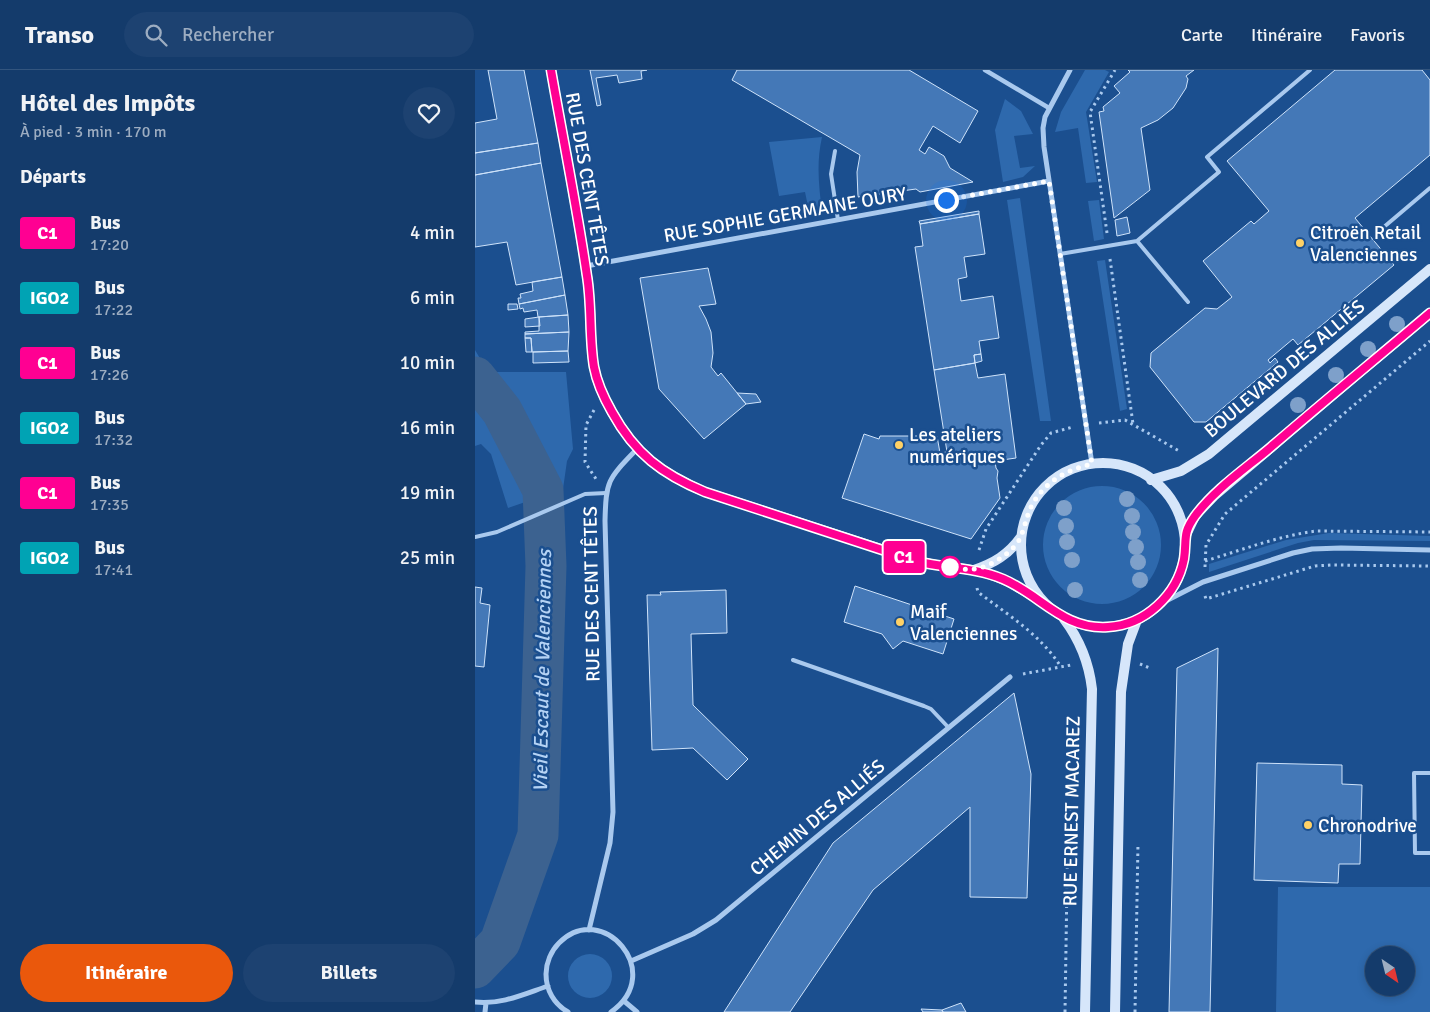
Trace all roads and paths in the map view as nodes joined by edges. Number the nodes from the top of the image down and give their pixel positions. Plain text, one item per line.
1 (551, 70) edge
2 (985, 70) edge
3 (1071, 70) edge
4 (1310, 70) edge
5 (1049, 108) junction
6 (835, 151) dead end
7 (1049, 181) junction
8 (1430, 188) edge
9 (838, 220) junction
10 (1378, 232) dead end
11 (1137, 241) junction
12 (1060, 254) junction
13 (586, 266) junction
14 (1430, 269) edge
15 (1188, 302) dead end
16 (1430, 313) edge
17 (1430, 341) edge
18 (603, 394) junction
19 (637, 449) junction
20 (1092, 464) junction
21 (1151, 480) junction
22 (606, 493) junction
23 (475, 537) edge
24 (1021, 537) junction
25 (1184, 538) junction
26 (1430, 550) edge
27 (1430, 566) edge
28 (973, 570) junction
29 (1203, 582) junction
30 (1045, 604) junction
31 (1159, 605) junction
32 (1064, 618) junction
33 (1137, 620) junction
34 (793, 660) dead end
35 (1075, 664) dead end
36 (1061, 667) junction
37 (1010, 677) joint
38 (948, 727) junction
39 (1430, 773) edge
40 (1138, 843) dead end
41 (1430, 853) edge
42 (589, 930) junction
43 (631, 961) junction
44 (548, 986) junction
45 (624, 1001) junction
46 (475, 1002) edge
47 (486, 1003) junction
48 (485, 1012) edge
49 (568, 1012) edge
50 (611, 1012) edge
51 (637, 1012) edge
52 (1085, 1012) edge
53 (1115, 1012) edge
54 (1135, 1012) edge

1 - 13 main road, RUE DES CENT TÊTES
2 - 5 street
3 - 5 street
4 - 11 lane
5 - 7 street
6 - 9 lane
7 - 9 street, RUE SOPHIE GERMAINE OURY
7 - 12 street
8 - 10 lane
9 - 13 street, RUE SOPHIE GERMAINE OURY
11 - 12 lane
11 - 15 lane
12 - 20 street
13 - 18 main road, RUE DES CENT TÊTES
14 - 21 main road, BOULEVARD DES ALLIÉS
16 - 25 main road
17 - 29 path
18 - 19 main road, RUE DES CENT TÊTES
18 - 22 path
19 - 22 street, RUE DES CENT TÊTES
19 - 28 main road
20 - 21 main road
20 - 24 main road
21 - 25 main road
22 - 23 lane
22 - 42 street, RUE DES CENT TÊTES
24 - 28 main road
24 - 30 main road
25 - 31 main road
26 - 29 street
27 - 29 path
28 - 30 main road
28 - 36 path
29 - 31 street
30 - 32 main road
31 - 33 main road
32 - 33 main road
32 - 52 main road, RUE ERNEST MACAREZ
33 - 53 main road
34 - 38 lane
35 - 36 path
36 - 37 path
37 - 38 street, CHEMIN DES ALLIÉS
38 - 43 street, CHEMIN DES ALLIÉS
39 - 41 lane
40 - 54 path
42 - 43 street
42 - 44 street
43 - 45 street
44 - 47 street
44 - 49 street
45 - 50 street
45 - 51 street
46 - 47 street
47 - 48 street

